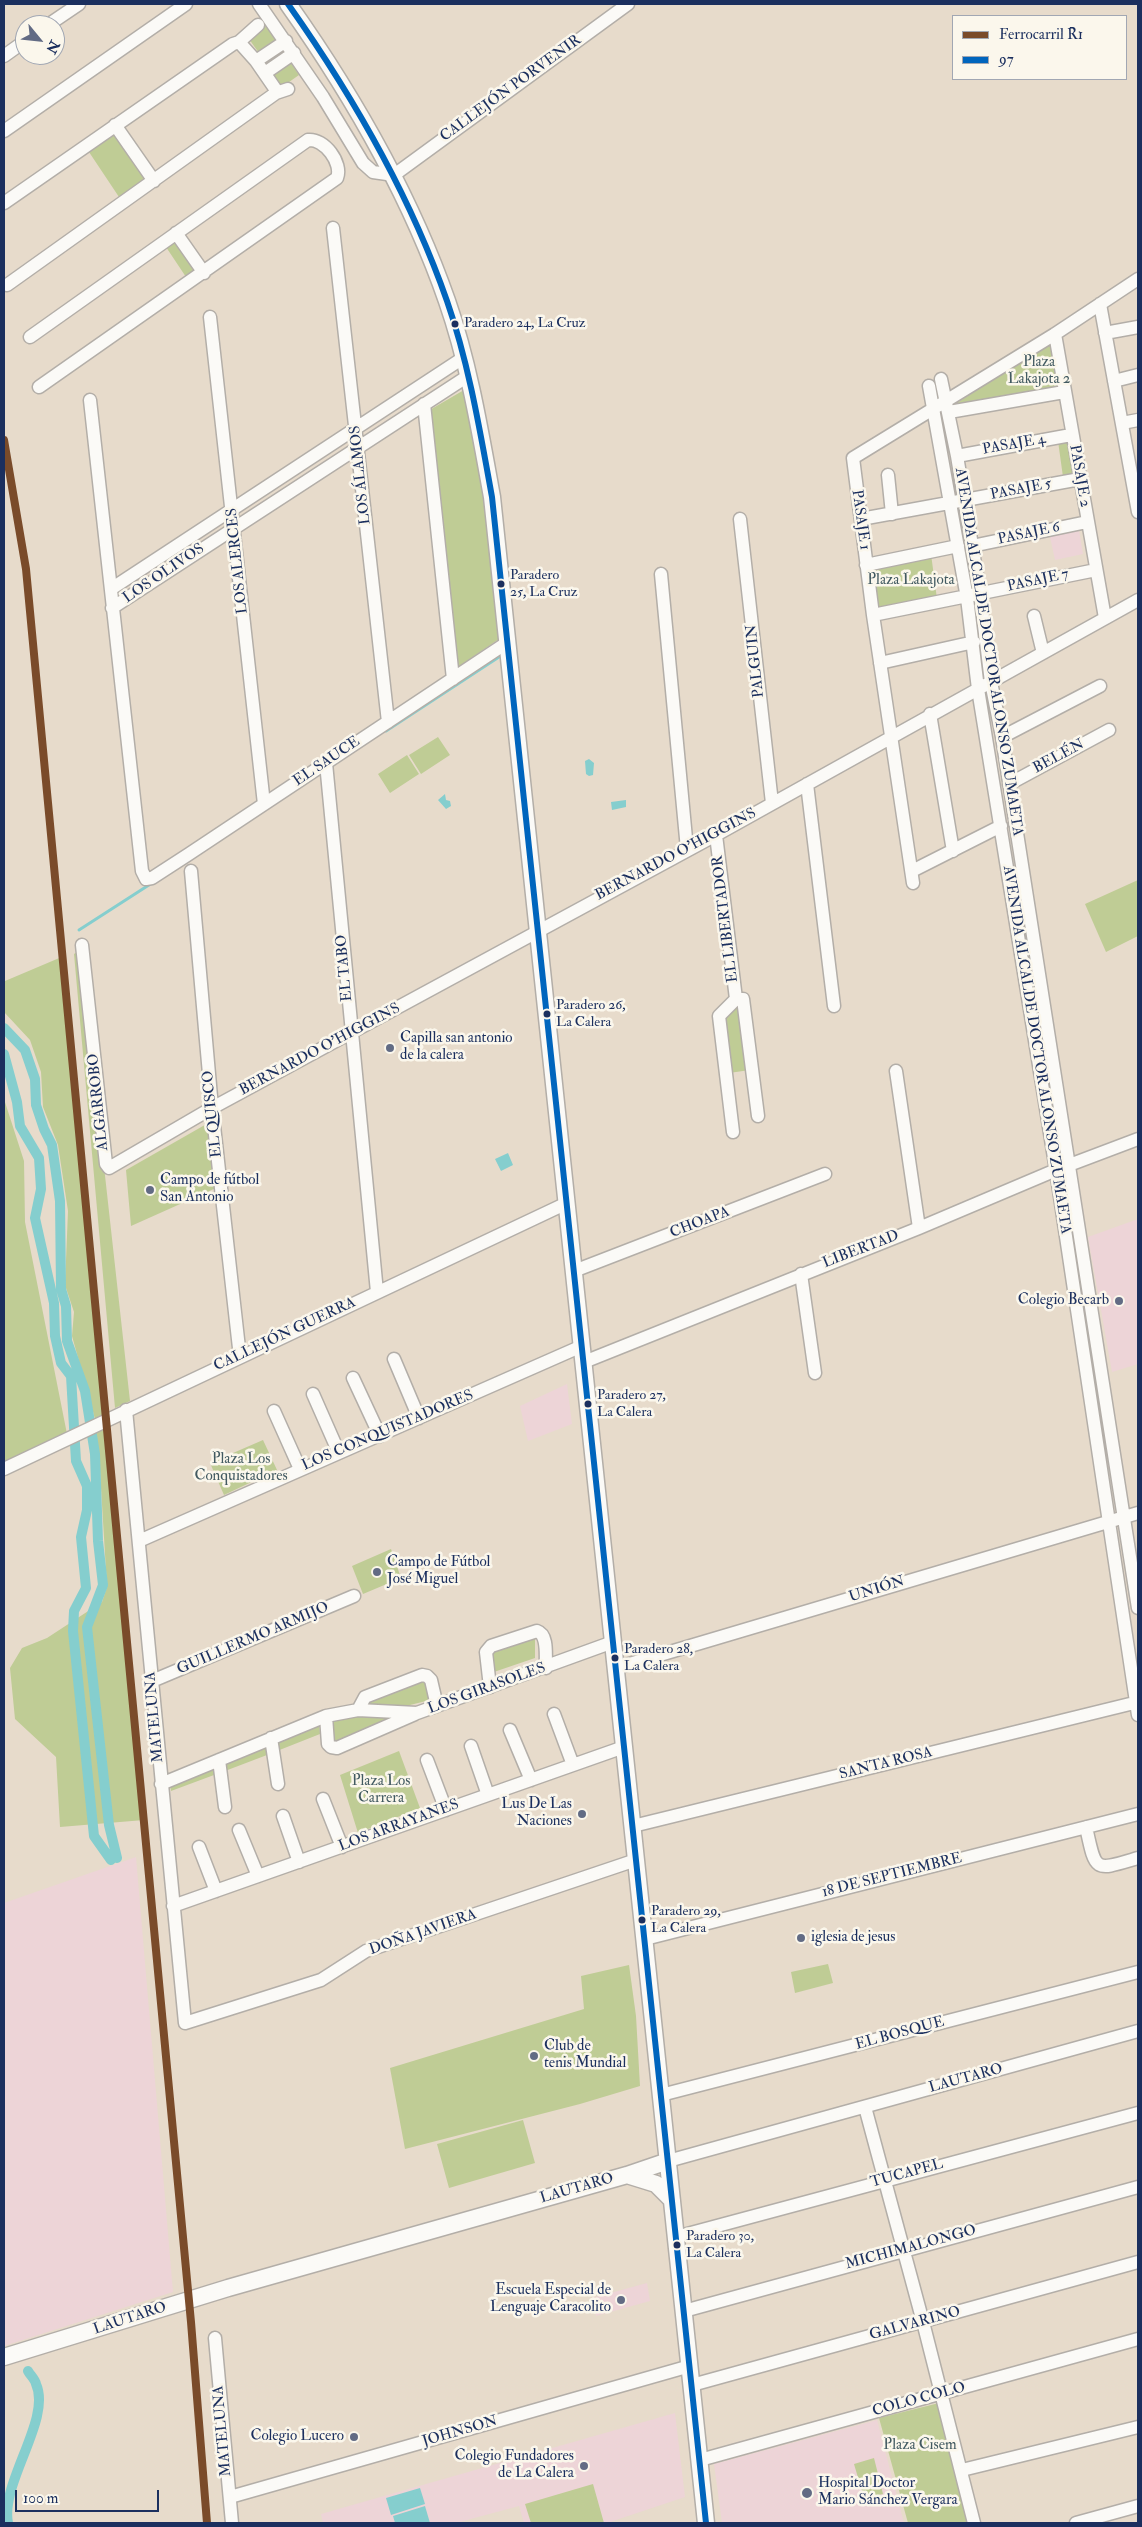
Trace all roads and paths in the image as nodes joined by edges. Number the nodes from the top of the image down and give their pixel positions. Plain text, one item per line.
1 (79, 4) edge
2 (186, 4) edge
3 (259, 4) edge
4 (269, 4) edge
5 (288, 4) edge
6 (628, 4) edge
7 (63, 15) edge
8 (271, 19) junction
9 (258, 25) dead end
10 (286, 41) junction
11 (239, 42) junction
12 (15, 48) edge
13 (294, 53) junction
14 (4, 56) edge
15 (256, 60) junction
16 (265, 73) junction
17 (115, 125) junction
18 (4, 131) edge
19 (345, 137) junction
20 (327, 149) junction
21 (353, 149) junction
22 (335, 160) junction
23 (394, 175) junction
24 (154, 181) junction
25 (4, 203) edge
26 (333, 228) dead end
27 (176, 234) junction
28 (204, 273) junction
29 (1138, 279) edge
30 (8, 285) dead end
31 (1100, 304) junction
32 (210, 318) dead end
33 (1138, 327) edge
34 (1105, 333) junction
35 (1055, 334) junction
36 (30, 337) dead end
37 (463, 358) junction
38 (1138, 375) edge
39 (468, 376) junction
40 (941, 379) dead end
41 (1114, 380) junction
42 (930, 386) dead end
43 (40, 387) dead end
44 (1064, 392) junction
45 (90, 400) dead end
46 (424, 404) junction
47 (934, 407) junction
48 (948, 407) junction
49 (1138, 420) edge
50 (1122, 423) junction
51 (356, 428) junction
52 (1072, 435) junction
53 (358, 447) junction
54 (957, 456) junction
55 (1135, 469) edge
56 (888, 475) dead end
57 (1080, 479) junction
58 (963, 502) junction
59 (950, 504) junction
60 (233, 510) junction
61 (1138, 512) edge
62 (892, 514) junction
63 (740, 519) dead end
64 (861, 519) junction
65 (1087, 522) junction
66 (234, 527) junction
67 (958, 546) junction
68 (972, 546) junction
69 (866, 565) junction
70 (1096, 570) junction
71 (661, 574) dead end
72 (111, 590) junction
73 (980, 593) junction
74 (967, 598) junction
75 (1138, 600) edge
76 (112, 608) junction
77 (873, 615) junction
78 (1034, 616) dead end
79 (1105, 618) junction
80 (508, 642) junction
81 (974, 642) junction
82 (1043, 653) junction
83 (880, 663) junction
84 (453, 679) junction
85 (991, 682) junction
86 (1100, 686) dead end
87 (978, 689) junction
88 (930, 714) junction
89 (388, 722) junction
90 (1109, 730) dead end
91 (890, 736) junction
92 (1002, 738) junction
93 (326, 763) junction
94 (807, 784) junction
95 (1008, 784) junction
96 (772, 803) junction
97 (264, 804) junction
98 (1001, 826) junction
99 (716, 835) junction
100 (687, 849) junction
101 (953, 851) junction
102 (190, 871) dead end
103 (538, 930) junction
104 (82, 945) dead end
105 (736, 999) junction
106 (834, 1006) dead end
107 (352, 1034) junction
108 (896, 1071) dead end
109 (212, 1108) junction
110 (758, 1116) dead end
111 (734, 1132) dead end
112 (1138, 1139) edge
113 (1061, 1168) junction
114 (825, 1174) dead end
115 (567, 1203) junction
116 (919, 1228) junction
117 (574, 1271) junction
118 (801, 1274) junction
119 (377, 1292) junction
120 (583, 1354) junction
121 (240, 1357) junction
122 (394, 1359) dead end
123 (815, 1373) dead end
124 (353, 1378) dead end
125 (313, 1394) dead end
126 (126, 1410) junction
127 (274, 1411) dead end
128 (419, 1418) junction
129 (380, 1436) junction
130 (339, 1452) junction
131 (4, 1469) edge
132 (300, 1469) junction
133 (1138, 1513) edge
134 (1124, 1517) junction
135 (1108, 1521) junction
136 (139, 1540) junction
137 (354, 1596) dead end
138 (1138, 1608) edge
139 (613, 1642) junction
140 (546, 1668) junction
141 (616, 1668) junction
142 (152, 1681) junction
143 (490, 1688) junction
144 (437, 1706) junction
145 (1138, 1706) edge
146 (358, 1710) junction
147 (417, 1714) junction
148 (554, 1714) dead end
149 (326, 1716) junction
150 (510, 1730) dead end
151 (271, 1738) junction
152 (471, 1746) dead end
153 (624, 1746) junction
154 (219, 1760) junction
155 (427, 1760) dead end
156 (573, 1765) junction
157 (531, 1780) junction
158 (161, 1784) junction
159 (278, 1784) dead end
160 (488, 1795) junction
161 (323, 1799) dead end
162 (226, 1807) dead end
163 (446, 1810) junction
164 (1138, 1814) edge
165 (283, 1816) dead end
166 (633, 1826) junction
167 (1086, 1827) junction
168 (240, 1830) dead end
169 (199, 1847) dead end
170 (342, 1847) junction
171 (1138, 1858) edge
172 (636, 1860) junction
173 (299, 1862) junction
174 (258, 1876) junction
175 (216, 1891) junction
176 (173, 1906) junction
177 (645, 1939) junction
178 (1138, 1972) edge
179 (185, 2023) joint
180 (1138, 2031) edge
181 (661, 2095) junction
182 (865, 2106) junction
183 (1138, 2113) edge
184 (668, 2161) junction
185 (627, 2175) junction
186 (884, 2180) junction
187 (1138, 2186) edge
188 (672, 2200) junction
189 (676, 2237) junction
190 (903, 2249) junction
191 (1138, 2262) edge
192 (684, 2312) junction
193 (923, 2322) junction
194 (215, 2338) dead end
195 (1138, 2339) edge
196 (8, 2358) edge
197 (690, 2366) junction
198 (692, 2385) junction
199 (942, 2394) junction
200 (1138, 2427) edge
201 (700, 2460) junction
202 (962, 2470) junction
203 (230, 2497) junction
204 (1138, 2506) edge
205 (232, 2523) edge
206 (706, 2523) edge
207 (974, 2523) edge
208 (1076, 2523) edge

1 - 7 street
2 - 18 street
3 - 8 street
4 - 8 street
5 - 23 main road
6 - 23 street, CALLEJÓN PORVENIR
8 - 10 street
9 - 11 street
10 - 13 street
10 - 15 street
11 - 15 street
11 - 17 street
12 - 14 street
13 - 16 street
13 - 19 street
15 - 16 street
16 - 24 street
17 - 24 street
17 - 25 street
19 - 20 street
19 - 21 street
20 - 22 street
20 - 27 street
21 - 22 street
21 - 23 street
22 - 28 street
23 - 37 main road
24 - 30 street
26 - 51 street, LOS ÁLAMOS
27 - 28 street
27 - 36 street
28 - 43 street
29 - 31 street
31 - 34 street
31 - 35 street
32 - 60 street, LOS ALERCES
33 - 34 street
34 - 41 street
35 - 44 street, PASAJE 2
35 - 48 street
37 - 39 main road
37 - 51 street, LOS OLIVOS
38 - 41 street
39 - 46 street, LOS OLIVOS
39 - 80 main road
40 - 48 street, AVENIDA ALCALDE DOCTOR ALONSO ZUMAETA
41 - 50 street
42 - 47 street, AVENIDA ALCALDE DOCTOR ALONSO ZUMAETA
44 - 48 street
44 - 52 street, PASAJE 2
45 - 72 street
46 - 53 street, LOS OLIVOS
46 - 84 street
47 - 48 street
47 - 59 street, AVENIDA ALCALDE DOCTOR ALONSO ZUMAETA
47 - 64 street, PASAJE 1
48 - 54 street, AVENIDA ALCALDE DOCTOR ALONSO ZUMAETA
49 - 50 street
50 - 55 street
51 - 53 street, LOS ÁLAMOS
51 - 60 street, LOS OLIVOS
52 - 54 street, PASAJE 4
52 - 57 street, PASAJE 2
53 - 66 street, LOS OLIVOS
53 - 89 street, LOS ÁLAMOS
54 - 58 street, AVENIDA ALCALDE DOCTOR ALONSO ZUMAETA
55 - 61 street
56 - 62 street
57 - 58 street, PASAJE 5
57 - 65 street, PASAJE 2
58 - 59 street, PASAJE 5
58 - 68 street, AVENIDA ALCALDE DOCTOR ALONSO ZUMAETA
59 - 62 street, PASAJE 5
59 - 67 street, AVENIDA ALCALDE DOCTOR ALONSO ZUMAETA
60 - 66 street, LOS ALERCES
60 - 72 street, LOS OLIVOS
62 - 64 street, PASAJE 5
63 - 96 street, PALGUIN
64 - 69 street, PASAJE 1
65 - 68 street, PASAJE 6
65 - 70 street, PASAJE 2
66 - 76 street, LOS OLIVOS
66 - 97 street, LOS ALERCES
67 - 69 street
67 - 74 street, AVENIDA ALCALDE DOCTOR ALONSO ZUMAETA
68 - 73 street, AVENIDA ALCALDE DOCTOR ALONSO ZUMAETA
69 - 77 street, PASAJE 1
70 - 73 street, PASAJE 7
70 - 79 street, PASAJE 2
71 - 100 street
72 - 76 street
73 - 74 street, PASAJE 7
73 - 85 street, AVENIDA ALCALDE DOCTOR ALONSO ZUMAETA
74 - 77 street
74 - 81 street, AVENIDA ALCALDE DOCTOR ALONSO ZUMAETA
75 - 79 street, BERNARDO O'HIGGINS
76 - 97 street, EL SAUCE
77 - 83 street, PASAJE 1
78 - 82 street
79 - 82 street, BERNARDO O'HIGGINS
80 - 84 street, EL SAUCE
80 - 103 main road
81 - 83 street
81 - 87 street, AVENIDA ALCALDE DOCTOR ALONSO ZUMAETA
82 - 85 street, BERNARDO O'HIGGINS
83 - 91 street, PASAJE 1
84 - 89 street, EL SAUCE
85 - 87 street, BERNARDO O'HIGGINS
85 - 92 street, AVENIDA ALCALDE DOCTOR ALONSO ZUMAETA
86 - 92 street
87 - 88 street, BERNARDO O'HIGGINS
87 - 98 street, AVENIDA ALCALDE DOCTOR ALONSO ZUMAETA
88 - 91 street, BERNARDO O'HIGGINS
88 - 101 street
89 - 93 street, EL SAUCE
90 - 95 street, BELÉN
91 - 94 street, BERNARDO O'HIGGINS
91 - 101 street, PASAJE 1
92 - 95 street, AVENIDA ALCALDE DOCTOR ALONSO ZUMAETA
93 - 97 street, EL SAUCE
93 - 107 street, EL TABO
94 - 96 street, BERNARDO O'HIGGINS
94 - 106 street
95 - 113 street, AVENIDA ALCALDE DOCTOR ALONSO ZUMAETA
96 - 99 street, BERNARDO O'HIGGINS
98 - 101 street
98 - 113 street, AVENIDA ALCALDE DOCTOR ALONSO ZUMAETA
99 - 100 street, BERNARDO O'HIGGINS
99 - 105 street, EL LIBERTADOR
100 - 103 street, BERNARDO O'HIGGINS
102 - 109 street, EL QUISCO
103 - 107 street, BERNARDO O'HIGGINS
103 - 115 main road
104 - 109 street, ALGARROBO
105 - 110 street, EL LIBERTADOR
105 - 111 street
107 - 109 street, BERNARDO O'HIGGINS
107 - 119 street, EL TABO
108 - 116 street
109 - 121 street, EL QUISCO
112 - 113 street, LIBERTAD
113 - 116 street, LIBERTAD
113 - 134 street, AVENIDA ALCALDE DOCTOR ALONSO ZUMAETA
113 - 135 street, AVENIDA ALCALDE DOCTOR ALONSO ZUMAETA
114 - 117 street, CHOAPA
115 - 117 main road
115 - 119 street, CALLEJÓN GUERRA
116 - 118 street, LIBERTAD
117 - 120 main road
118 - 120 street, LIBERTAD
118 - 123 street
119 - 121 street, CALLEJÓN GUERRA
120 - 128 street, LOS CONQUISTADORES
120 - 139 main road
121 - 126 street, CALLEJÓN GUERRA
122 - 128 street
124 - 129 street
125 - 130 street
126 - 131 street, CALLEJÓN GUERRA
126 - 136 street, MATELUNA
127 - 132 street
128 - 129 street, LOS CONQUISTADORES
129 - 130 street, LOS CONQUISTADORES
130 - 132 street, LOS CONQUISTADORES
132 - 136 street, LOS CONQUISTADORES
133 - 134 street, UNIÓN
134 - 135 street, UNIÓN
134 - 138 street, AVENIDA ALCALDE DOCTOR ALONSO ZUMAETA
135 - 141 street, UNIÓN
135 - 145 street, AVENIDA ALCALDE DOCTOR ALONSO ZUMAETA
136 - 142 street, MATELUNA
137 - 142 street, GUILLERMO ARMIJO
139 - 140 street, LOS GIRASOLES
139 - 141 main road
140 - 143 street, LOS GIRASOLES
140 - 143 street
141 - 153 main road
142 - 158 street, MATELUNA
143 - 144 street, LOS GIRASOLES
144 - 146 street
144 - 147 street, LOS GIRASOLES
145 - 166 street, SANTA ROSA
146 - 147 street, LOS GIRASOLES
146 - 149 street, LOS GIRASOLES
147 - 149 street
148 - 156 street
149 - 151 street, LOS GIRASOLES
150 - 157 street
151 - 154 street, LOS GIRASOLES
151 - 159 street
152 - 160 street
153 - 156 street, LOS ARRAYANES
153 - 166 main road
154 - 158 street, LOS GIRASOLES
154 - 162 street
155 - 163 street
156 - 157 street, LOS ARRAYANES
157 - 160 street, LOS ARRAYANES
158 - 176 street, MATELUNA
160 - 163 street, LOS ARRAYANES
161 - 170 street
163 - 170 street, LOS ARRAYANES
164 - 167 street, 18 DE SEPTIEMBRE
165 - 173 street
166 - 172 main road
167 - 171 street
167 - 177 street, 18 DE SEPTIEMBRE
168 - 174 street
169 - 175 street
170 - 173 street, LOS ARRAYANES
172 - 177 main road
172 - 179 street, DOÑA JAVIERA
173 - 174 street, LOS ARRAYANES
174 - 175 street, LOS ARRAYANES
175 - 176 street, LOS ARRAYANES
176 - 179 street, MATELUNA
177 - 181 main road
178 - 181 street, EL BOSQUE
180 - 182 street, LAUTARO
181 - 184 main road
182 - 184 street, LAUTARO
182 - 186 street
183 - 186 street, TUCAPEL
184 - 185 main road, LAUTARO
184 - 188 main road
185 - 188 main road
185 - 196 main road, LAUTARO
186 - 189 street, TUCAPEL
186 - 190 street
187 - 190 street, MICHIMALONGO
188 - 189 main road
189 - 192 main road
190 - 192 street, MICHIMALONGO
190 - 193 street
191 - 193 street, GALVARINO
192 - 197 main road
193 - 198 street, GALVARINO
193 - 199 street
194 - 203 street, MATELUNA
195 - 199 street, COLO COLO
197 - 198 main road
197 - 203 street, JOHNSON
198 - 201 main road
199 - 201 street, COLO COLO
199 - 202 street
200 - 202 street
201 - 206 main road
202 - 207 street
203 - 205 street, MATELUNA
204 - 208 street

